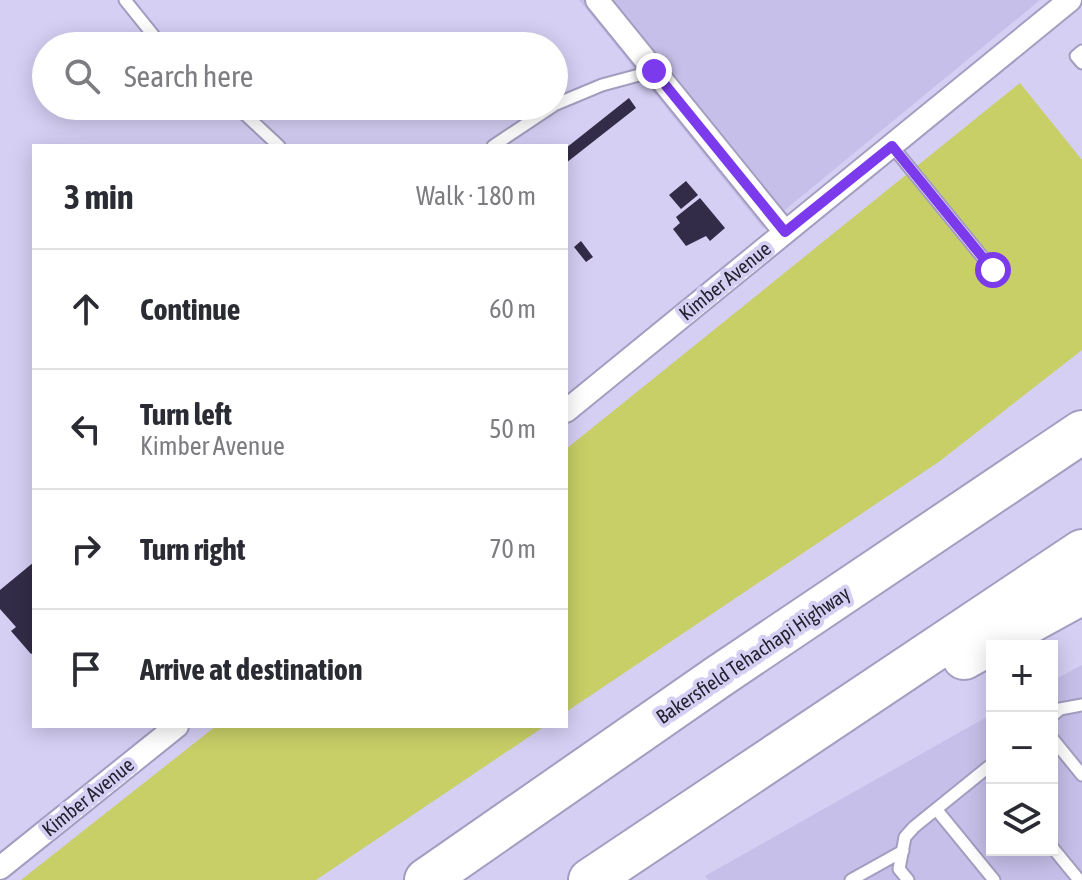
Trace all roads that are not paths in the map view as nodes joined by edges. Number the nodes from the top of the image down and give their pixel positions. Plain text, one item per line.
1 (125, 0) edge
2 (597, 0) edge
3 (1070, 0) edge
4 (151, 32) edge
5 (1082, 51) edge
6 (1082, 63) edge
7 (654, 71) junction
8 (568, 100) edge
9 (251, 120) edge
10 (532, 120) edge
11 (277, 144) edge
12 (496, 144) edge
13 (892, 146) junction
14 (785, 232) junction
15 (993, 270) dead end
16 (1082, 402) edge
17 (568, 409) edge
18 (1082, 432) edge
19 (1082, 551) edge
20 (1082, 593) edge
21 (718, 677) junction
22 (1082, 705) edge
23 (1057, 712) edge
24 (175, 728) edge
25 (1058, 745) edge
26 (761, 765) junction
27 (986, 772) edge
28 (1082, 775) edge
29 (936, 809) junction
30 (903, 851) junction
31 (1058, 854) edge
32 (0, 868) edge
33 (426, 880) edge
34 (590, 880) edge
35 (851, 880) edge
36 (908, 880) edge
37 (994, 880) edge
38 (1079, 880) edge

1 - 4 lane
2 - 7 street
3 - 13 street, Kimber Avenue
5 - 6 lane
7 - 8 lane
7 - 14 street
9 - 11 lane
10 - 12 lane
13 - 14 street, Kimber Avenue
13 - 15 lane
14 - 17 street, Kimber Avenue
16 - 21 highway
18 - 21 highway, Bakersfield Tehachapi Highway
19 - 26 highway
20 - 26 highway
21 - 33 highway, Bakersfield Tehachapi Highway
22 - 23 lane
24 - 32 street, Kimber Avenue
25 - 28 lane
26 - 34 highway
27 - 29 lane
29 - 30 lane
29 - 37 lane
30 - 35 lane
30 - 36 lane
31 - 38 lane

